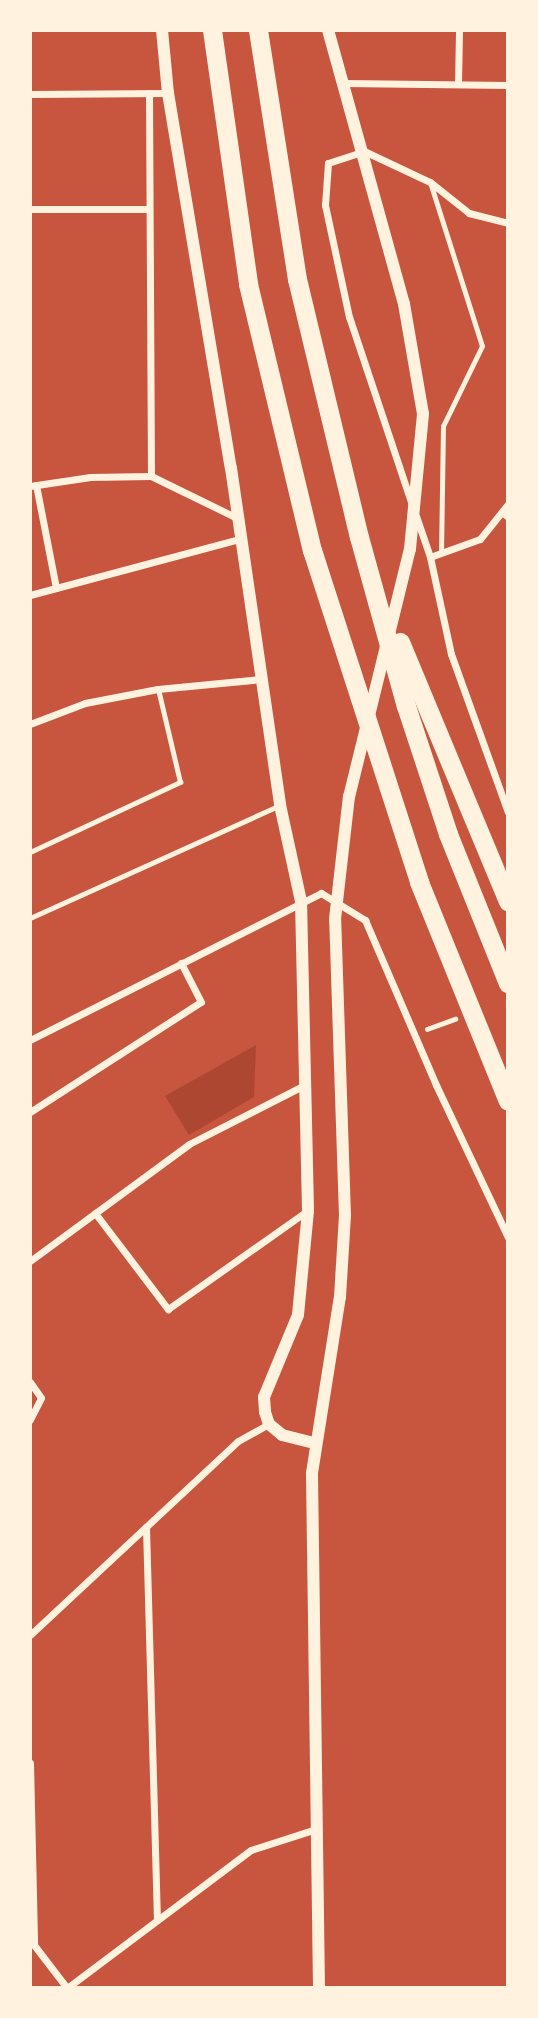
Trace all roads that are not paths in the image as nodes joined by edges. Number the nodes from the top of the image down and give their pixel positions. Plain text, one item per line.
1 (162, 30) edge
2 (212, 30) edge
3 (258, 30) edge
4 (328, 30) edge
5 (459, 30) edge
6 (344, 83) junction
7 (458, 84) junction
8 (508, 85) edge
9 (149, 93) junction
10 (168, 93) junction
11 (30, 94) edge
12 (364, 151) junction
13 (430, 182) junction
14 (30, 209) edge
15 (147, 209) junction
16 (508, 223) edge
17 (152, 476) junction
18 (33, 486) edge
19 (508, 504) edge
20 (505, 515) edge
21 (237, 518) junction
22 (359, 537) junction
23 (242, 538) junction
24 (441, 553) junction
25 (430, 557) junction
26 (56, 588) junction
27 (30, 595) edge
28 (262, 679) junction
29 (158, 689) junction
30 (30, 724) edge
31 (280, 805) junction
32 (508, 812) edge
33 (30, 852) edge
34 (301, 901) junction
35 (508, 901) edge
36 (30, 918) edge
37 (181, 962) junction
38 (508, 983) edge
39 (30, 1040) edge
40 (497, 1080) junction
41 (307, 1084) junction
42 (508, 1101) edge
43 (508, 1111) edge
44 (30, 1112) edge
45 (308, 1211) junction
46 (95, 1213) junction
47 (508, 1237) edge
48 (30, 1261) edge
49 (30, 1382) edge
50 (30, 1420) edge
51 (269, 1424) junction
52 (316, 1443) junction
53 (146, 1527) junction
54 (30, 1635) edge
55 (30, 1763) edge
56 (30, 1821) edge
57 (316, 1829) junction
58 (157, 1919) junction
59 (319, 1988) edge

1 - 10 street
2 - 40 highway
3 - 22 highway
4 - 6 street
5 - 7 street
6 - 7 street
6 - 12 street
7 - 8 street
9 - 10 street
9 - 11 street
9 - 15 street
10 - 21 street
12 - 13 street
12 - 25 street
12 - 52 street
13 - 16 street
13 - 24 lane
14 - 15 street
15 - 17 street
17 - 18 street
17 - 21 street
18 - 26 street
19 - 20 street
20 - 24 street
21 - 23 street
22 - 35 highway
22 - 38 highway
23 - 26 street
23 - 28 street
24 - 25 street
25 - 32 street
26 - 27 street
28 - 29 street
28 - 31 street
29 - 30 street
29 - 33 lane
31 - 34 street
31 - 36 lane
34 - 37 street
34 - 41 street
34 - 47 street
37 - 39 street
37 - 44 street
40 - 42 highway
40 - 43 highway
41 - 45 street
41 - 46 street
45 - 46 street
45 - 51 street
46 - 48 street
49 - 50 street
51 - 52 street
51 - 53 street
52 - 57 street
53 - 54 street
53 - 58 street
55 - 56 street
56 - 58 street
57 - 58 street
57 - 59 street

